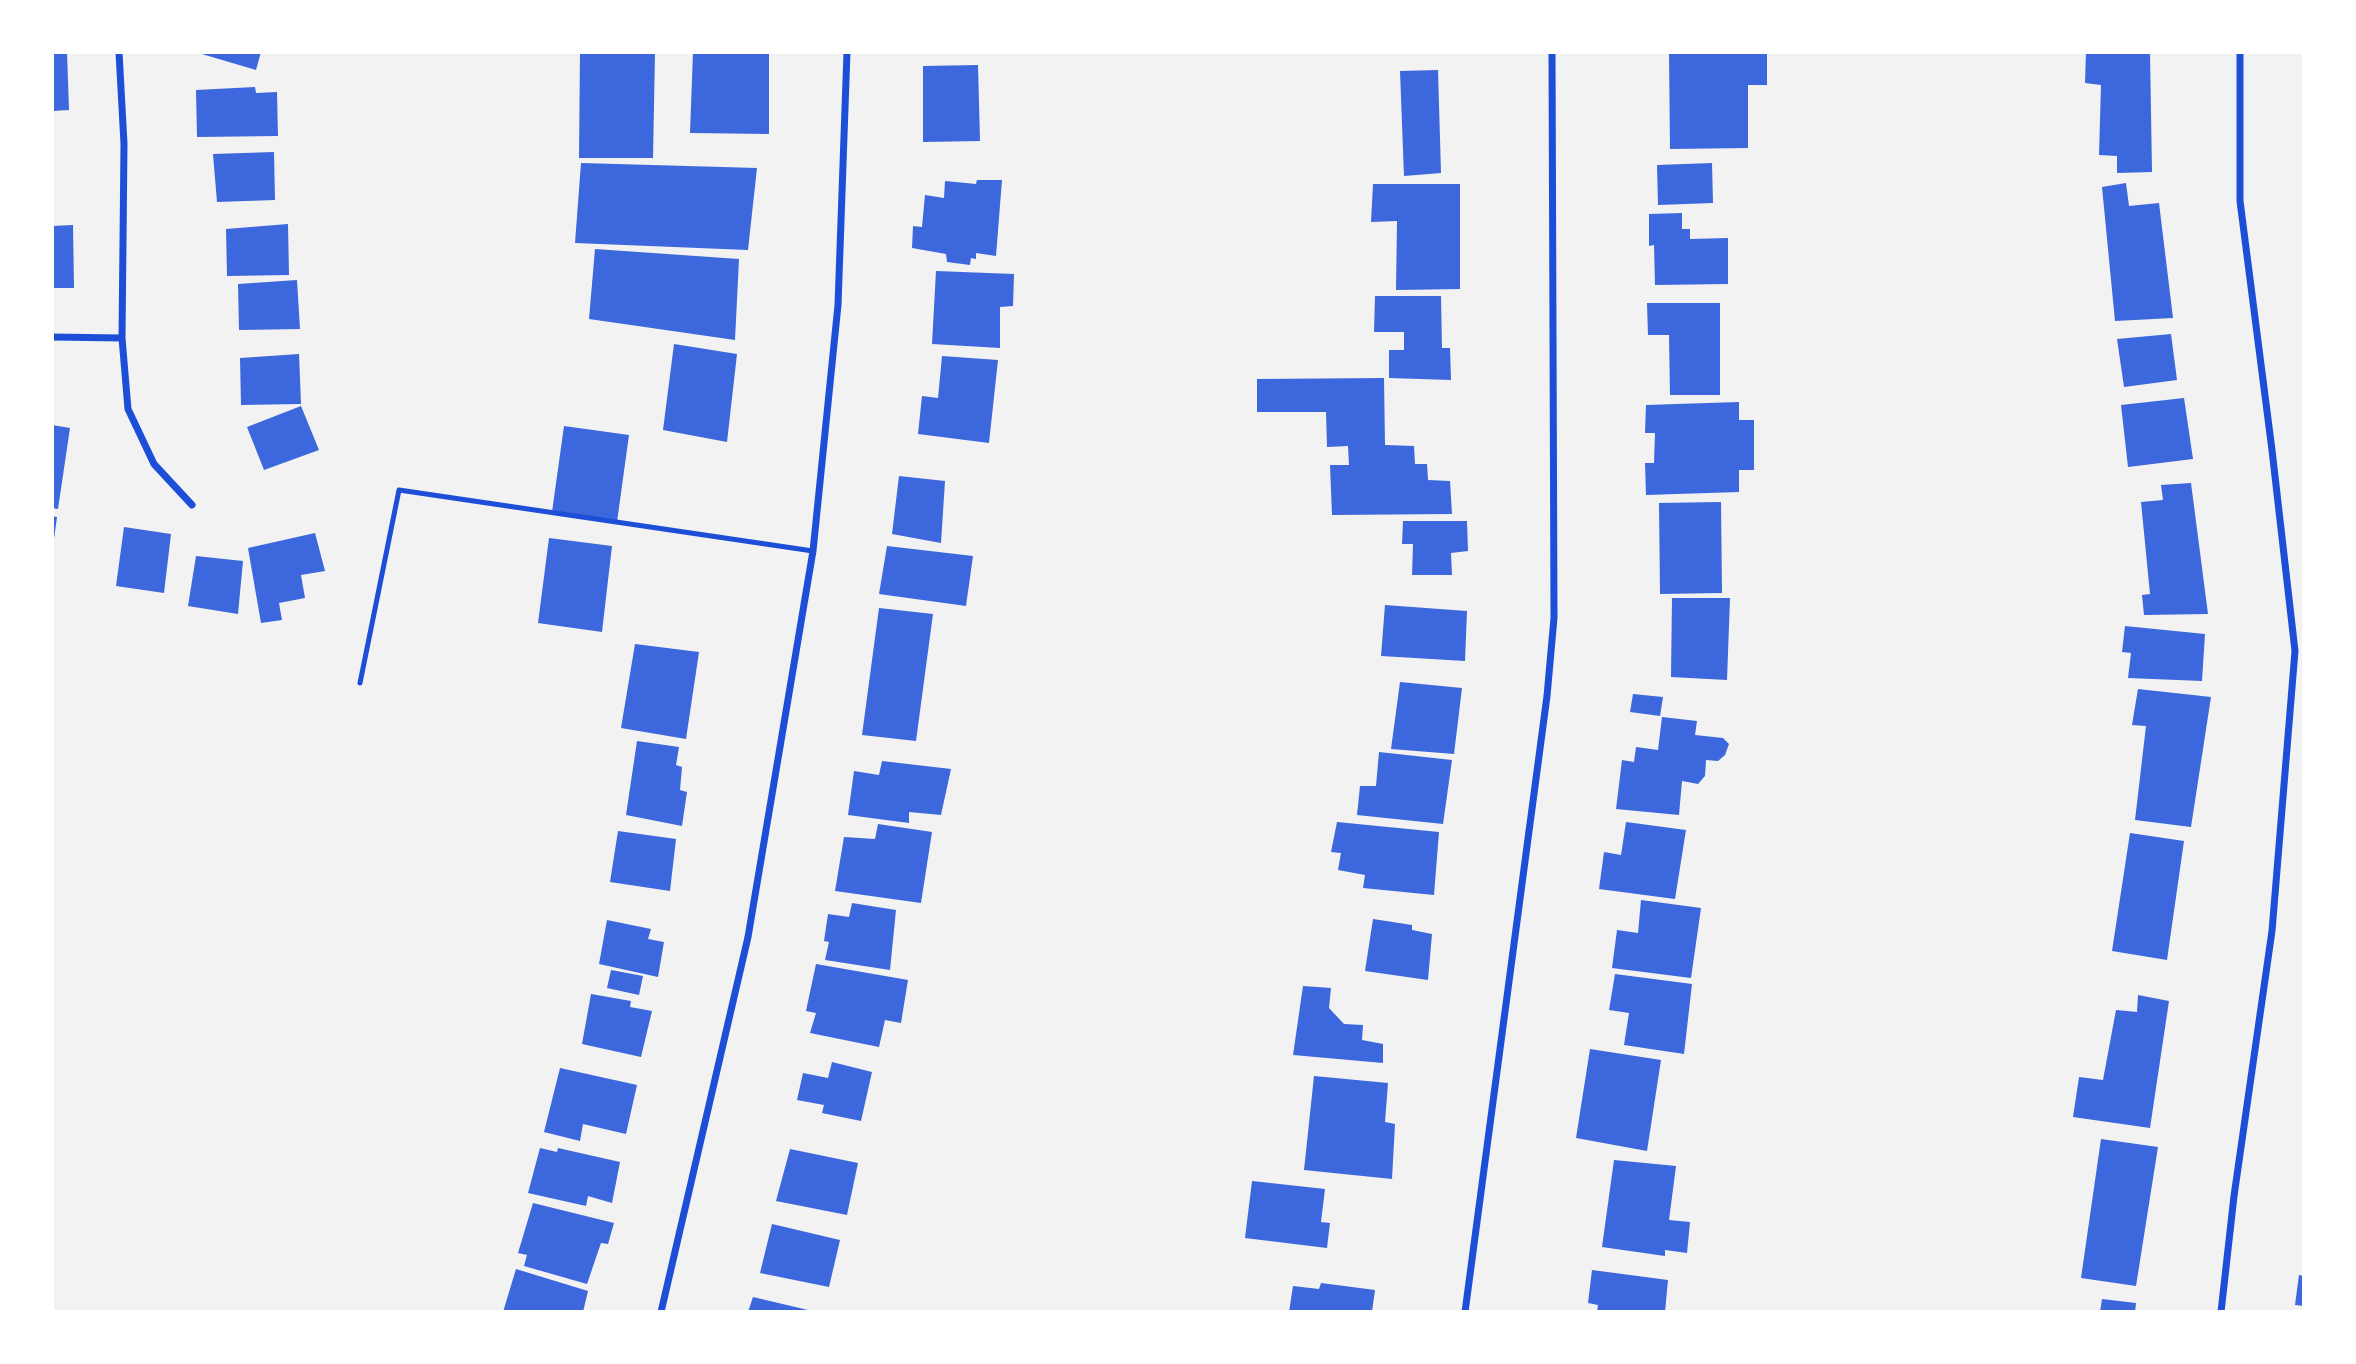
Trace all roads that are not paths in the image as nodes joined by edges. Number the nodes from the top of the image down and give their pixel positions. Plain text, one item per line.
1 (119, 52) edge
2 (847, 52) edge
3 (1552, 52) edge
4 (2240, 52) edge
5 (52, 337) edge
6 (122, 338) junction
7 (192, 505) dead end
8 (813, 551) junction
9 (360, 683) dead end
10 (662, 1311) edge
11 (1465, 1311) edge
12 (2221, 1311) edge

1 - 6 street
2 - 8 street
3 - 11 street
4 - 12 street
5 - 6 street
6 - 7 street
8 - 9 lane
8 - 10 street

